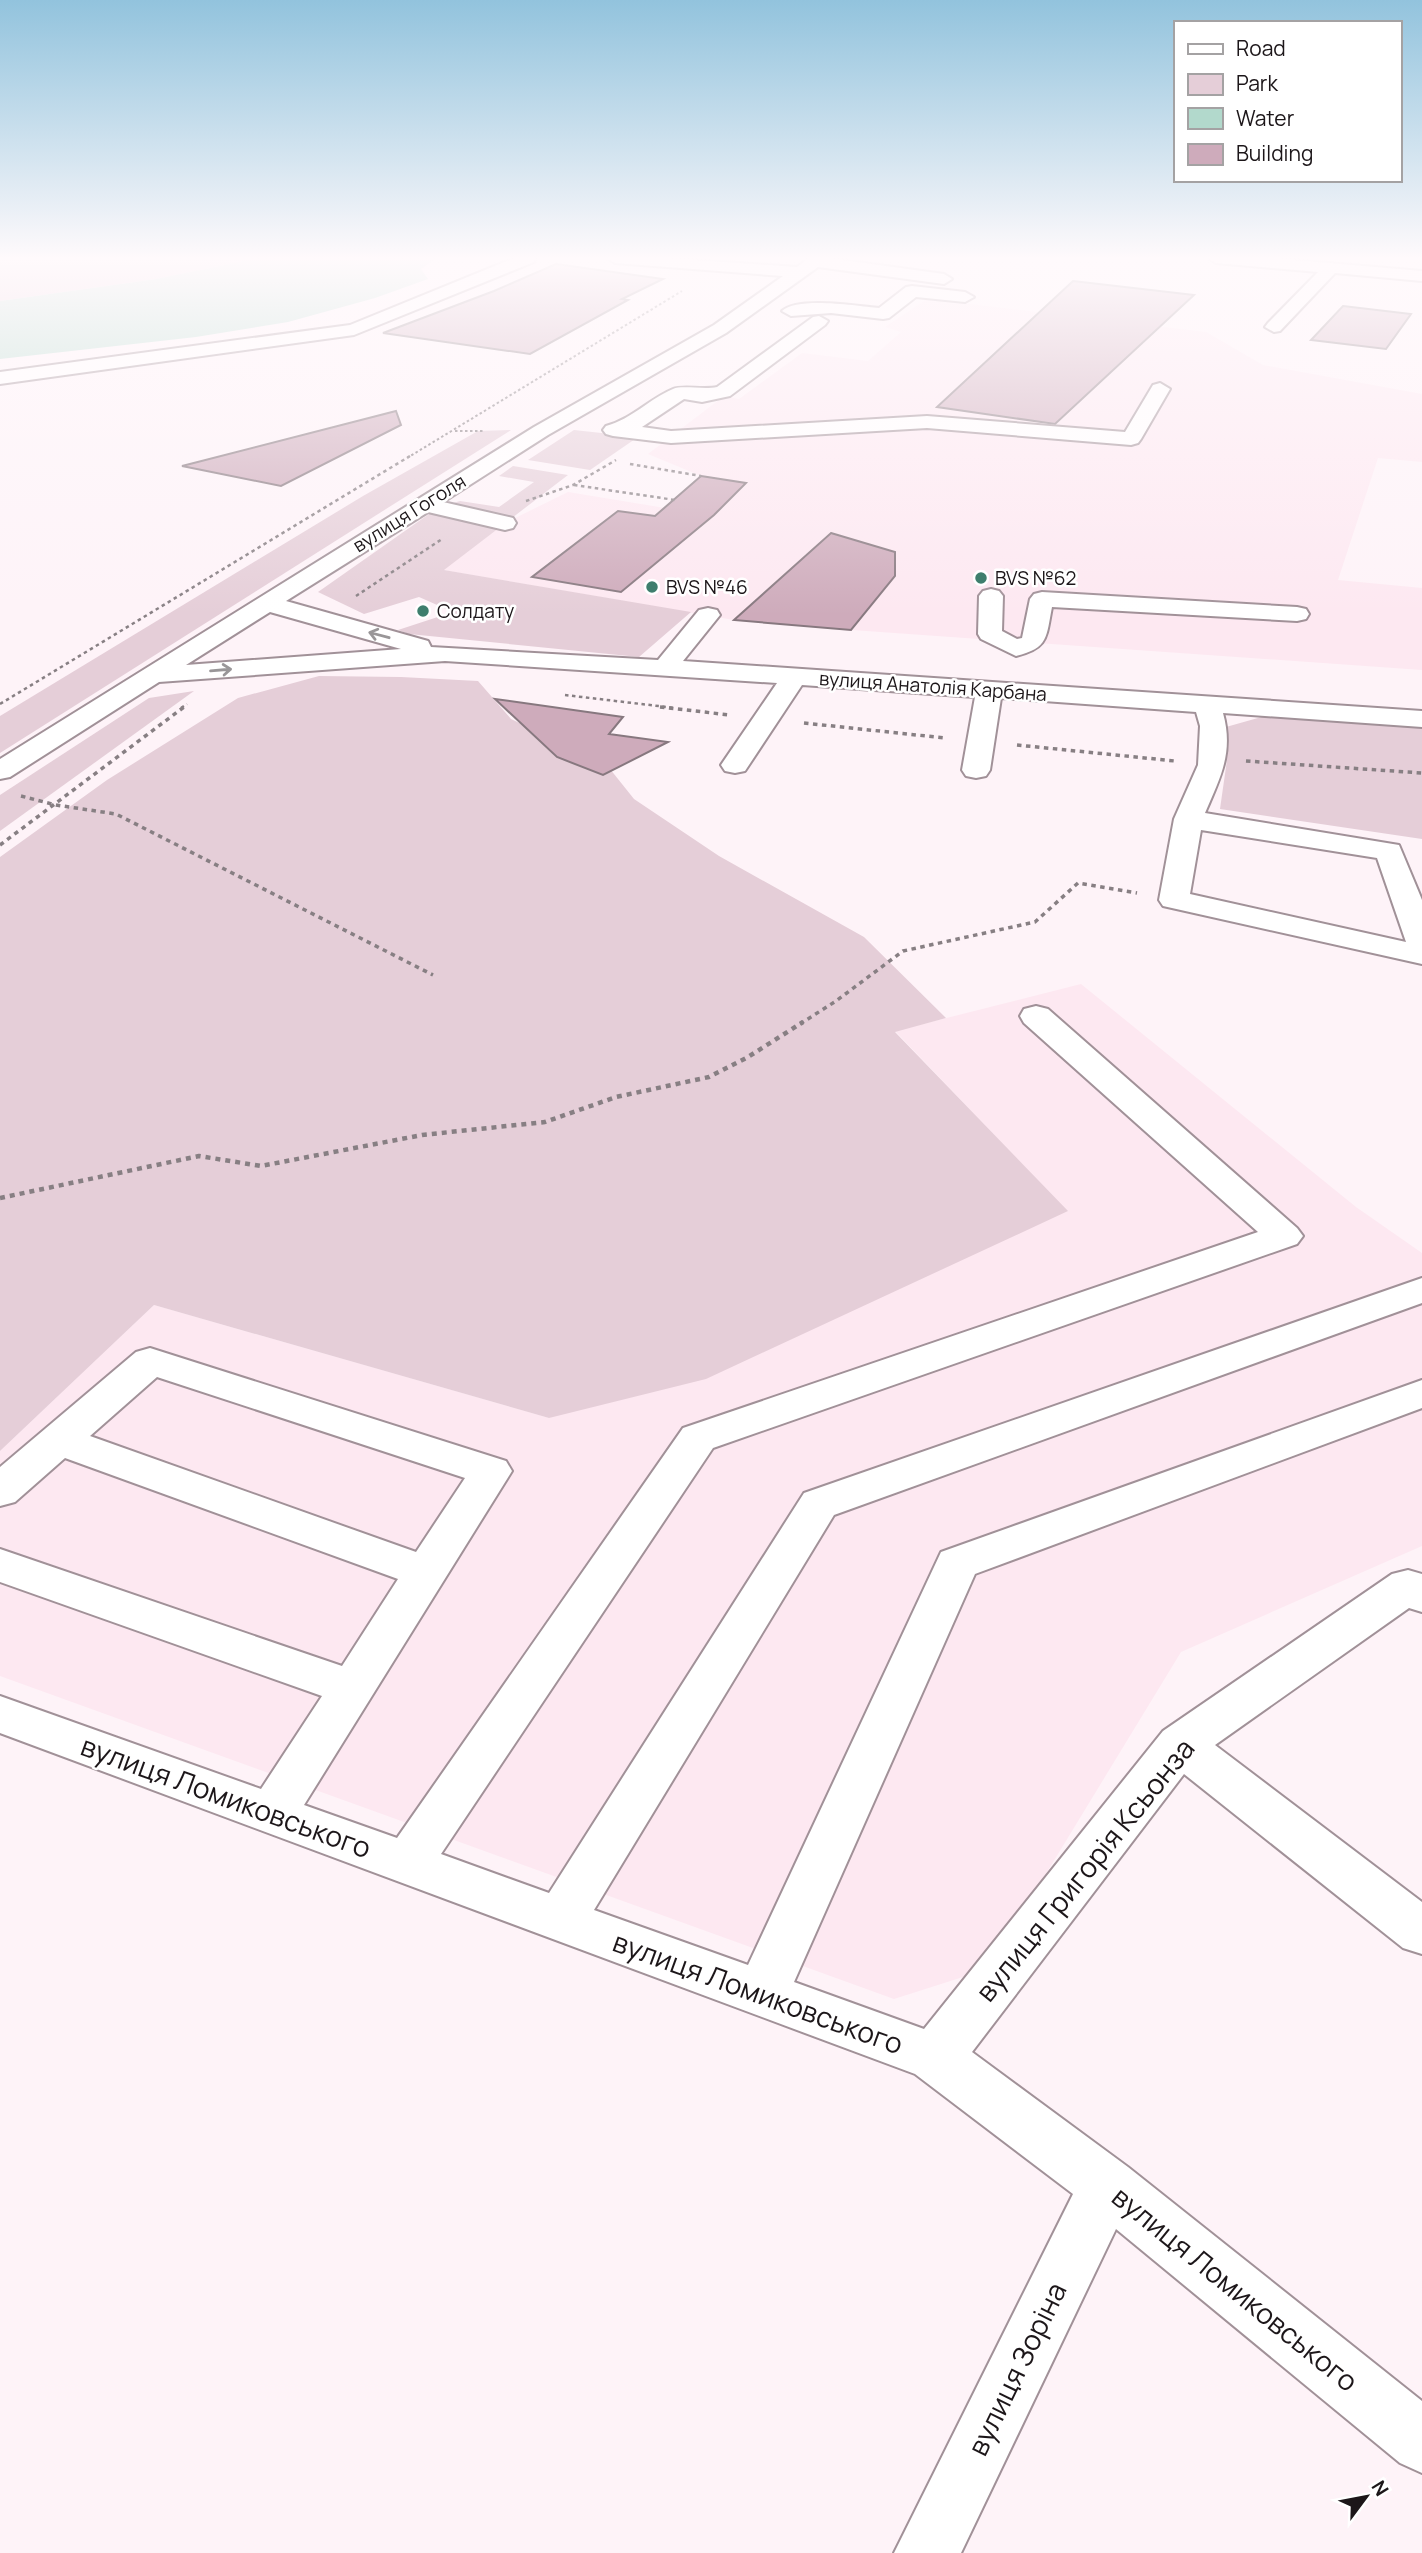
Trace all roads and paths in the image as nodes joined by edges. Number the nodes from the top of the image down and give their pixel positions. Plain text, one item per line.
1 (540, 377) edge
2 (640, 377) edge
3 (743, 377) edge
4 (1160, 389) dead end
5 (623, 430) junction
6 (541, 431) junction
7 (615, 461) dead end
8 (701, 476) dead end
9 (674, 500) dead end
10 (424, 504) junction
11 (480, 517) junction
12 (505, 523) dead end
13 (991, 596) dead end
14 (265, 603) junction
15 (1297, 614) dead end
16 (708, 615) dead end
17 (318, 618) junction
18 (1016, 649) junction
19 (445, 653) junction
20 (665, 667) junction
21 (234, 669) junction
22 (153, 675) junction
23 (793, 677) junction
24 (989, 691) junction
25 (1017, 692) junction
26 (565, 695) dead end
27 (0, 704) edge
28 (1207, 704) junction
29 (766, 719) junction
30 (1422, 719) edge
31 (981, 741) junction
32 (735, 765) dead end
33 (1212, 765) junction
34 (975, 770) dead end
35 (1422, 773) edge
36 (6, 782) edge
37 (56, 805) junction
38 (1188, 819) junction
39 (0, 845) edge
40 (1174, 900) junction
41 (1422, 942) edge
42 (1422, 955) edge
43 (433, 975) dead end
44 (1036, 1016) dead end
45 (0, 1198) edge
46 (1422, 1290) edge
47 (1422, 1393) edge
48 (59, 1440) junction
49 (0, 1491) edge
50 (0, 1565) edge
51 (426, 1572) junction
52 (1422, 1596) edge
53 (352, 1688) junction
54 (0, 1714) edge
55 (1180, 1744) junction
56 (272, 1814) junction
57 (407, 1864) junction
58 (560, 1920) junction
59 (1422, 1932) edge
60 (762, 1994) junction
61 (935, 2057) junction
62 (1107, 2186) junction
63 (1422, 2441) edge
64 (927, 2553) edge

1 - 27 path
2 - 6 street, вулиця Гоголя
3 - 5 street
4 - 5 street
5 - 6 street
6 - 10 street, вулиця Гоголя
7 - 8 path
9 - 11 path
10 - 11 street
10 - 14 street, вулиця Гоголя
11 - 12 street
11 - 17 path
13 - 18 street
14 - 17 street
14 - 22 street, вулиця Гоголя
15 - 18 street
16 - 20 street
19 -> 17 street
18 - 25 street
19 - 20 street, вулиця Анатолія Карбана
19 - 21 street
20 - 23 street, вулиця Анатолія Карбана
22 -> 21 street
21 - 37 path
22 - 36 street, вулиця Гоголя
23 - 24 street, вулиця Анатолія Карбана
23 - 29 street
24 - 25 street, вулиця Анатолія Карбана
24 - 31 street
25 - 28 street, вулиця Анатолія Карбана
26 - 29 path
28 - 30 street, вулиця Анатолія Карбана
28 - 33 street
29 - 31 path
29 - 32 street
31 - 33 path
31 - 34 street
33 - 35 path
33 - 38 street
36 - 37 path
37 - 39 path
37 - 43 path
38 - 40 street
38 - 41 street
40 - 42 street
40 - 45 path
44 - 57 street
46 - 58 street
47 - 60 street
48 - 49 street
48 - 51 street
48 - 51 street
50 - 53 street
51 - 53 street
52 - 55 street, вулиця Григорія Ксьонза
53 - 56 street
54 - 56 street, вулиця Ломиковського
55 - 59 street
55 - 61 street, вулиця Григорія Ксьонза
56 - 57 street, вулиця Ломиковського
57 - 58 street, вулиця Ломиковського
58 - 60 street, вулиця Ломиковського
60 - 61 street, вулиця Ломиковського
61 - 62 street, вулиця Ломиковського
62 - 63 street, вулиця Ломиковського
62 - 64 street, вулиця Зоріна

